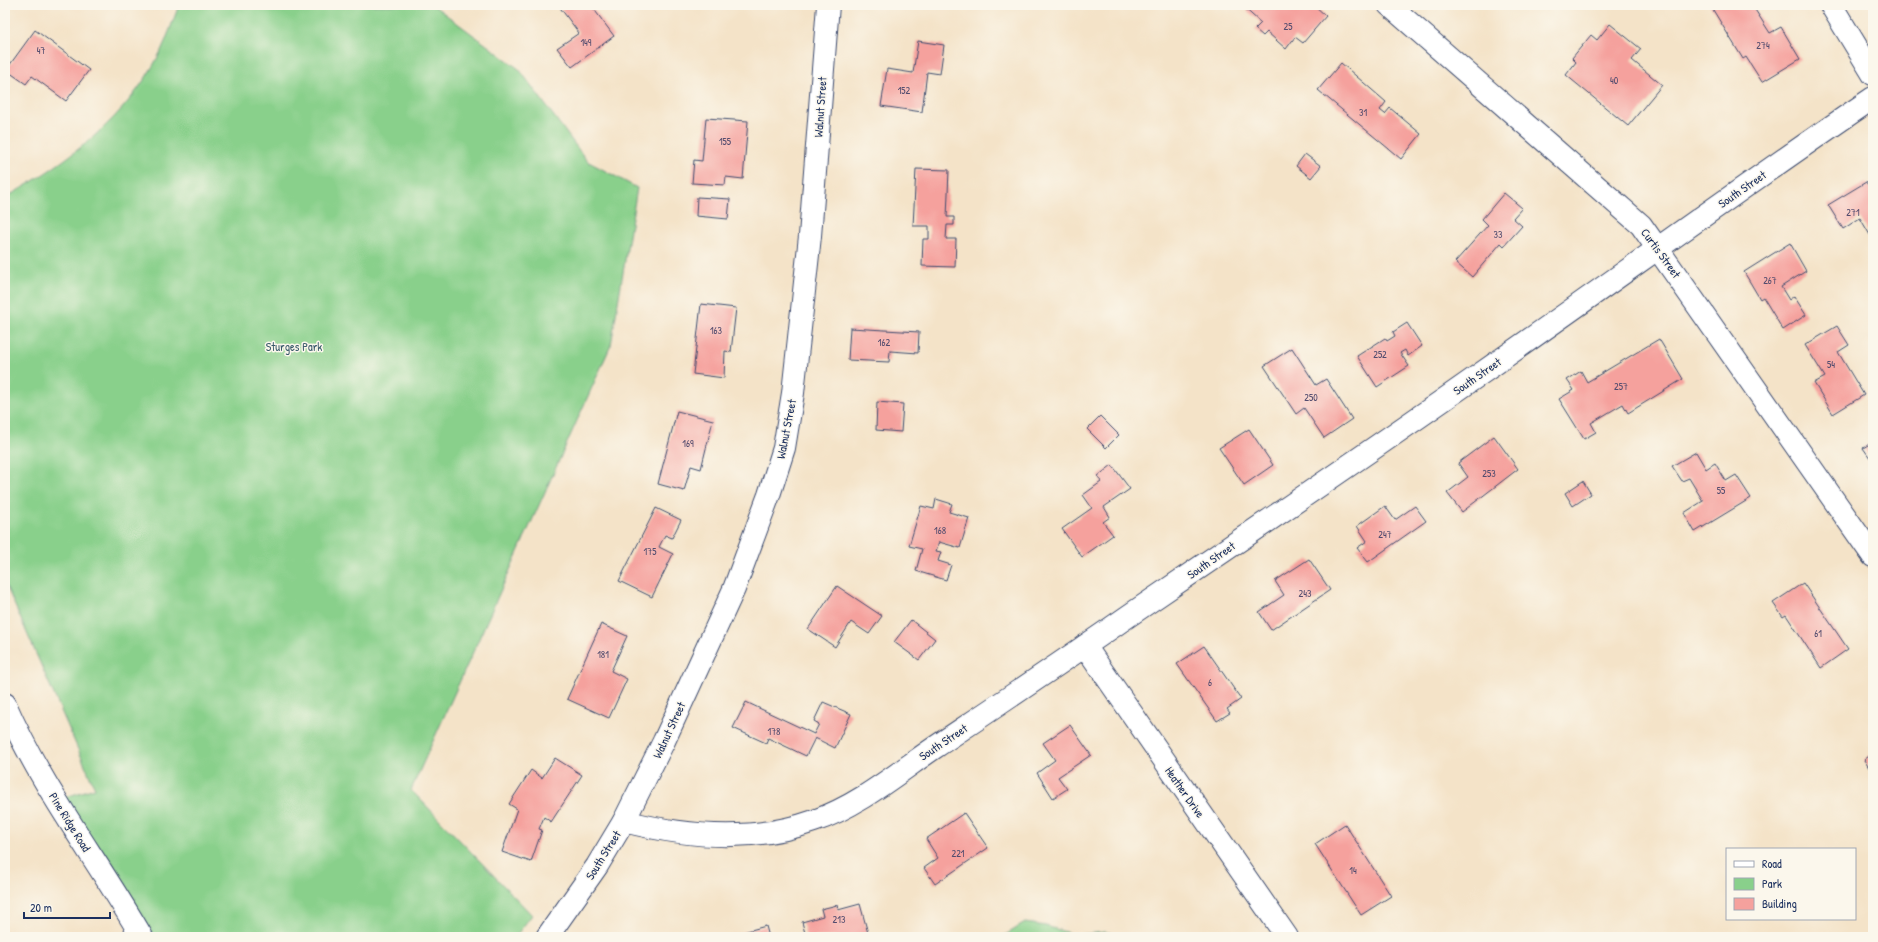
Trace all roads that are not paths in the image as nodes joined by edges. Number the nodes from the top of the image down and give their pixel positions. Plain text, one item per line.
1 (828, 5) edge
2 (1389, 5) edge
3 (1831, 5) edge
4 (1873, 74) edge
5 (1873, 98) edge
6 (1659, 248) junction
7 (1873, 556) edge
8 (1085, 646) junction
9 (5, 704) edge
10 (624, 821) junction
11 (142, 937) edge
12 (547, 937) edge
13 (1287, 937) edge

1 - 10 street, Walnut Street
2 - 6 street, Curtis Street
3 - 4 street
5 - 6 street, South Street
6 - 7 street, Curtis Street
6 - 8 street, South Street
8 - 10 street, South Street
8 - 13 street, Heather Drive
9 - 11 street, Pine Ridge Road
10 - 12 street, South Street

